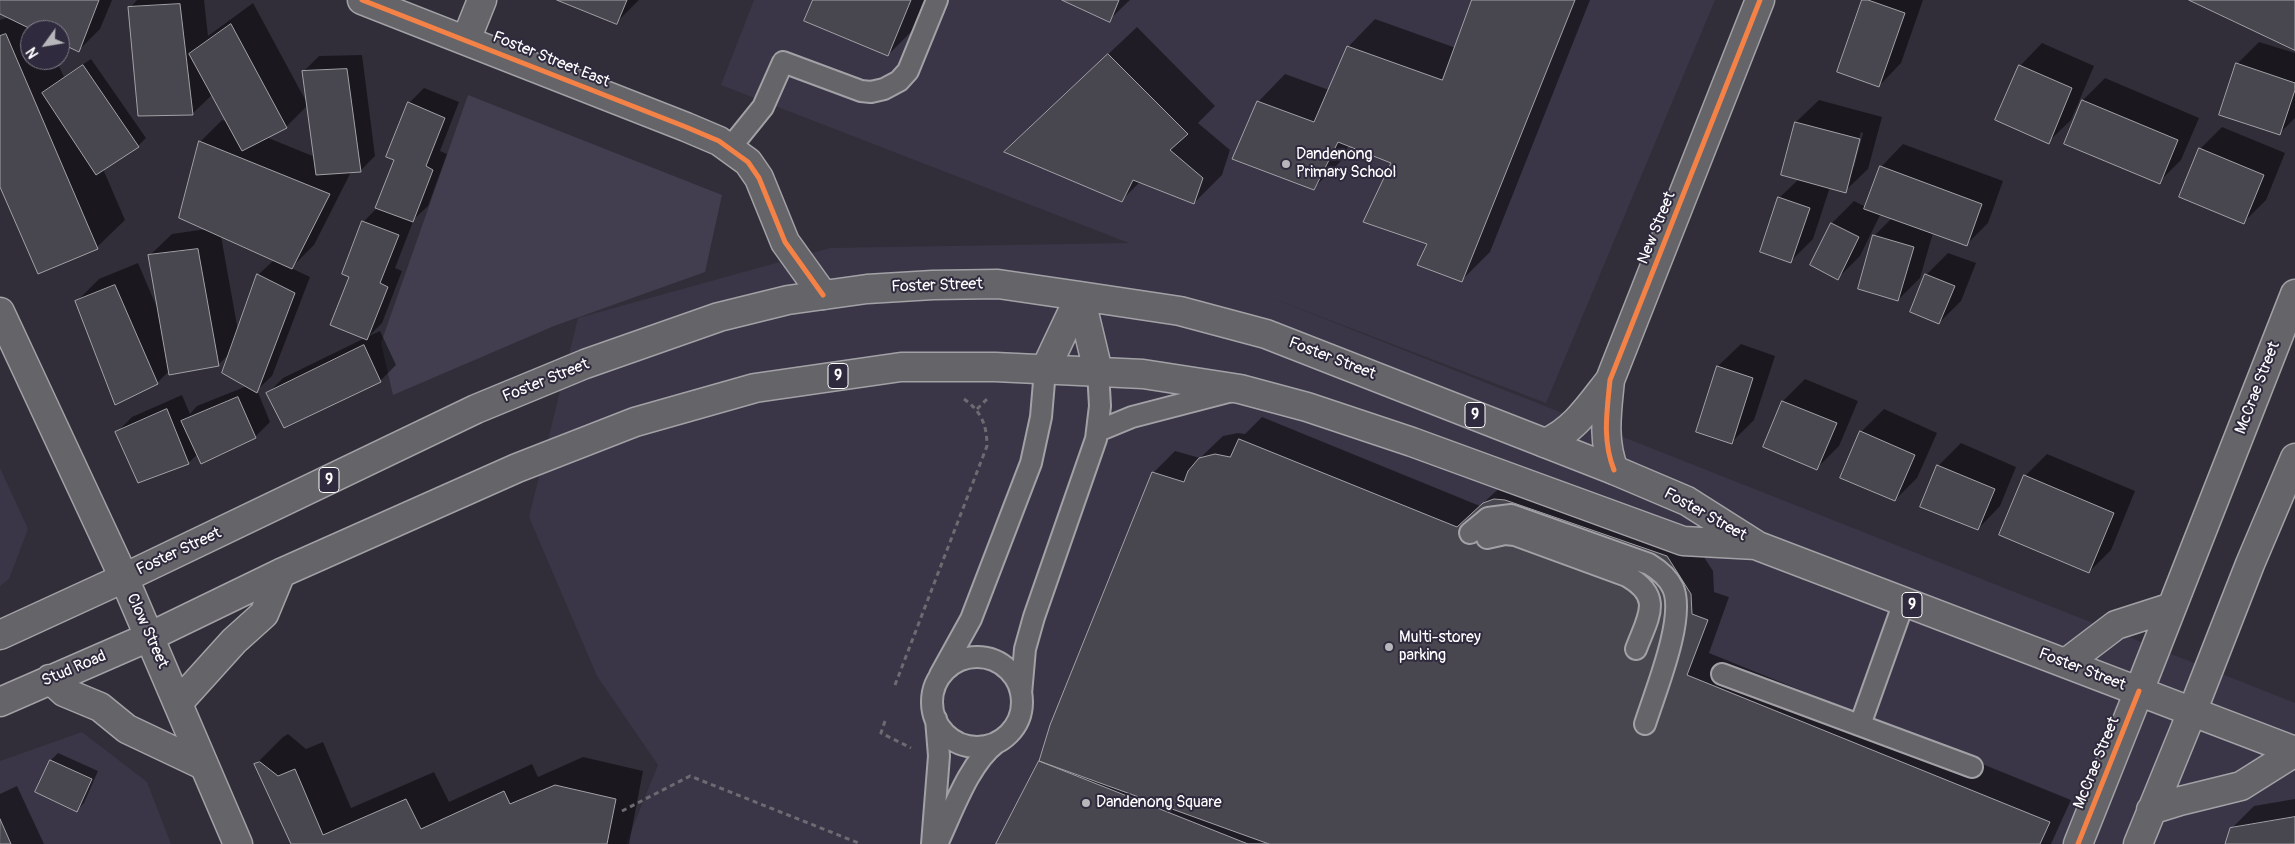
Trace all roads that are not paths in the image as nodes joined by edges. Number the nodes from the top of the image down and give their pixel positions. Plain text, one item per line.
1 (362, 0) edge
2 (482, 0) edge
3 (937, 0) edge
4 (1760, 0) edge
5 (466, 40) junction
6 (730, 148) junction
7 (2295, 294) edge
8 (823, 295) junction
9 (1080, 296) junction
10 (0, 312) edge
11 (1046, 370) junction
12 (1098, 371) junction
13 (1610, 380) junction
14 (1240, 389) junction
15 (1098, 431) junction
16 (1546, 443) junction
17 (2295, 458) edge
18 (1614, 470) junction
19 (1758, 546) junction
20 (281, 573) junction
21 (124, 578) junction
22 (1904, 602) junction
23 (2172, 607) junction
24 (0, 635) edge
25 (150, 637) junction
26 (1636, 649) dead end
27 (2066, 663) junction
28 (1722, 674) dead end
29 (940, 676) junction
30 (50, 679) junction
31 (2139, 691) junction
32 (1021, 694) junction
33 (0, 702) edge
34 (178, 703) junction
35 (2192, 712) junction
36 (936, 719) junction
37 (1645, 724) dead end
38 (1860, 725) junction
39 (1002, 739) junction
40 (2295, 751) edge
41 (203, 765) junction
42 (1972, 767) dead end
43 (2151, 810) junction
44 (238, 844) edge
45 (932, 844) edge
46 (937, 844) edge
47 (2078, 844) edge
48 (2138, 844) edge

1 - 5 main road, Foster Street East
2 - 5 main road
3 - 6 lane
4 - 13 main road, New Street
5 - 6 main road, Foster Street East
6 - 8 main road, Foster Street East
7 - 23 main road, McCrae Street
8 - 9 main road, Foster Street / 9
8 - 21 main road, Foster Street / 9
9 - 11 main road
9 - 12 main road
9 - 16 main road, Foster Street / 9
10 - 21 main road, Clow Street
11 - 12 main road, Foster Street / 9
11 - 20 main road, Foster Street / 9
11 - 29 lane
12 - 14 main road, Foster Street / 9
12 - 15 lane
13 - 16 main road, New Street
13 - 18 main road, New Street
14 - 15 lane
14 - 19 main road, Foster Street / 9
15 - 32 lane
16 - 18 main road, Foster Street / 9
17 - 35 main road
18 - 19 main road, Foster Street / 9
19 - 22 main road, Foster Street / 9
20 - 25 main road, Foster Street / 9
20 - 34 main road
21 - 24 main road, 9
21 - 25 main road, Clow Street
22 - 27 main road, Foster Street / 9
22 - 38 lane
23 - 27 main road
23 - 31 main road, McCrae Street
25 - 30 main road, Stud Road / 9
25 - 34 main road, Clow Street
26 - 37 lane
27 - 31 main road, Foster Street / 9
28 - 38 lane
29 - 32 lane
29 - 36 lane
30 - 33 main road, Stud Road / 9
30 - 41 main road
31 - 35 main road, Foster Street / 9
31 - 47 main road, McCrae Street
32 - 39 lane
34 - 41 main road, Clow Street
35 - 40 main road, Foster Street / 9
35 - 43 main road
36 - 39 lane
36 - 45 lane
38 - 42 lane
39 - 46 lane
40 - 43 main road
41 - 44 main road, Clow Street
43 - 48 main road

